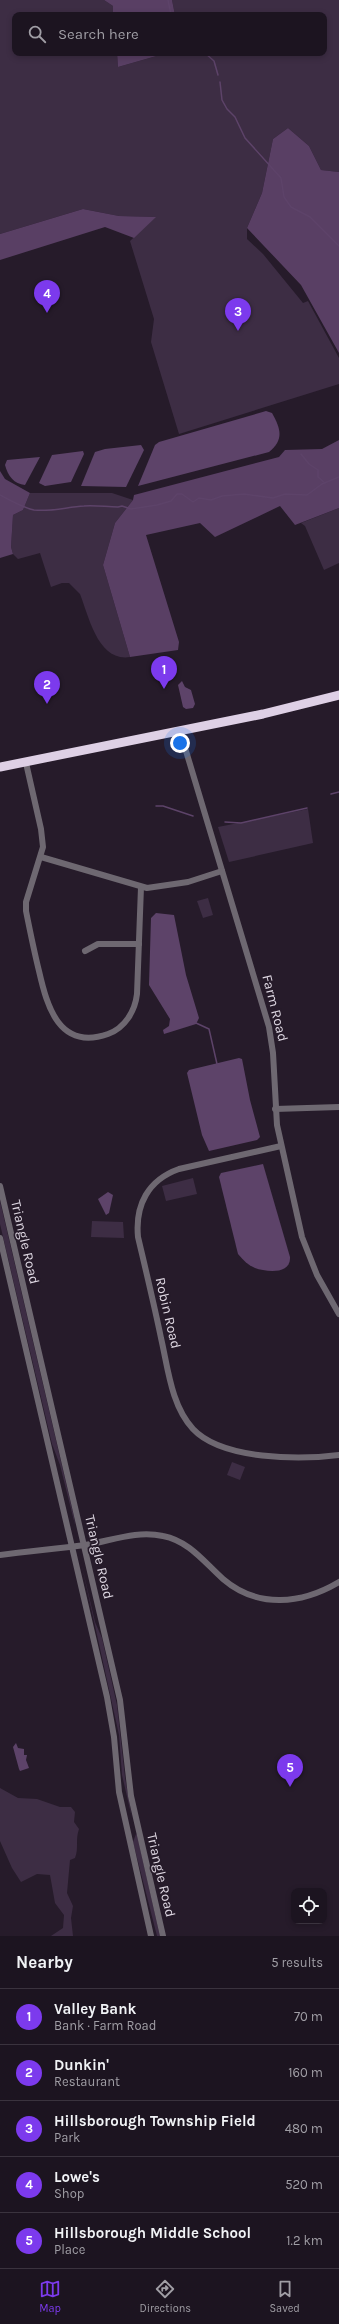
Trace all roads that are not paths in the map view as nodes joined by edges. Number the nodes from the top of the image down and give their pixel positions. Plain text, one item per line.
1 (339, 695) edge
2 (339, 702) edge
3 (277, 711) junction
4 (180, 731) junction
5 (26, 762) junction
6 (0, 767) edge
7 (41, 857) junction
8 (222, 871) junction
9 (141, 887) junction
10 (139, 944) junction
11 (85, 951) dead end
12 (339, 1107) edge
13 (275, 1109) junction
14 (281, 1146) junction
15 (0, 1186) edge
16 (0, 1238) edge
17 (339, 1314) edge
18 (339, 1455) edge
19 (84, 1545) junction
20 (73, 1546) junction
21 (0, 1555) edge
22 (339, 1582) edge
23 (151, 1936) edge
24 (163, 1936) edge

1 - 3 highway
2 - 3 highway
3 - 4 highway
4 - 5 highway
4 - 8 street, Farm Road
5 - 6 highway
5 - 7 street
7 - 9 street
7 - 10 street
8 - 9 street
8 - 13 street, Farm Road
9 - 10 street
10 - 11 street
12 - 13 street
13 - 14 street, Farm Road
14 - 17 street, Farm Road
14 - 18 street, Robin Road
15 - 19 street, Triangle Road
16 - 20 street, Triangle Road
19 - 20 street
19 - 22 street
19 - 24 street, Triangle Road
20 - 21 street
20 - 23 street, Triangle Road

